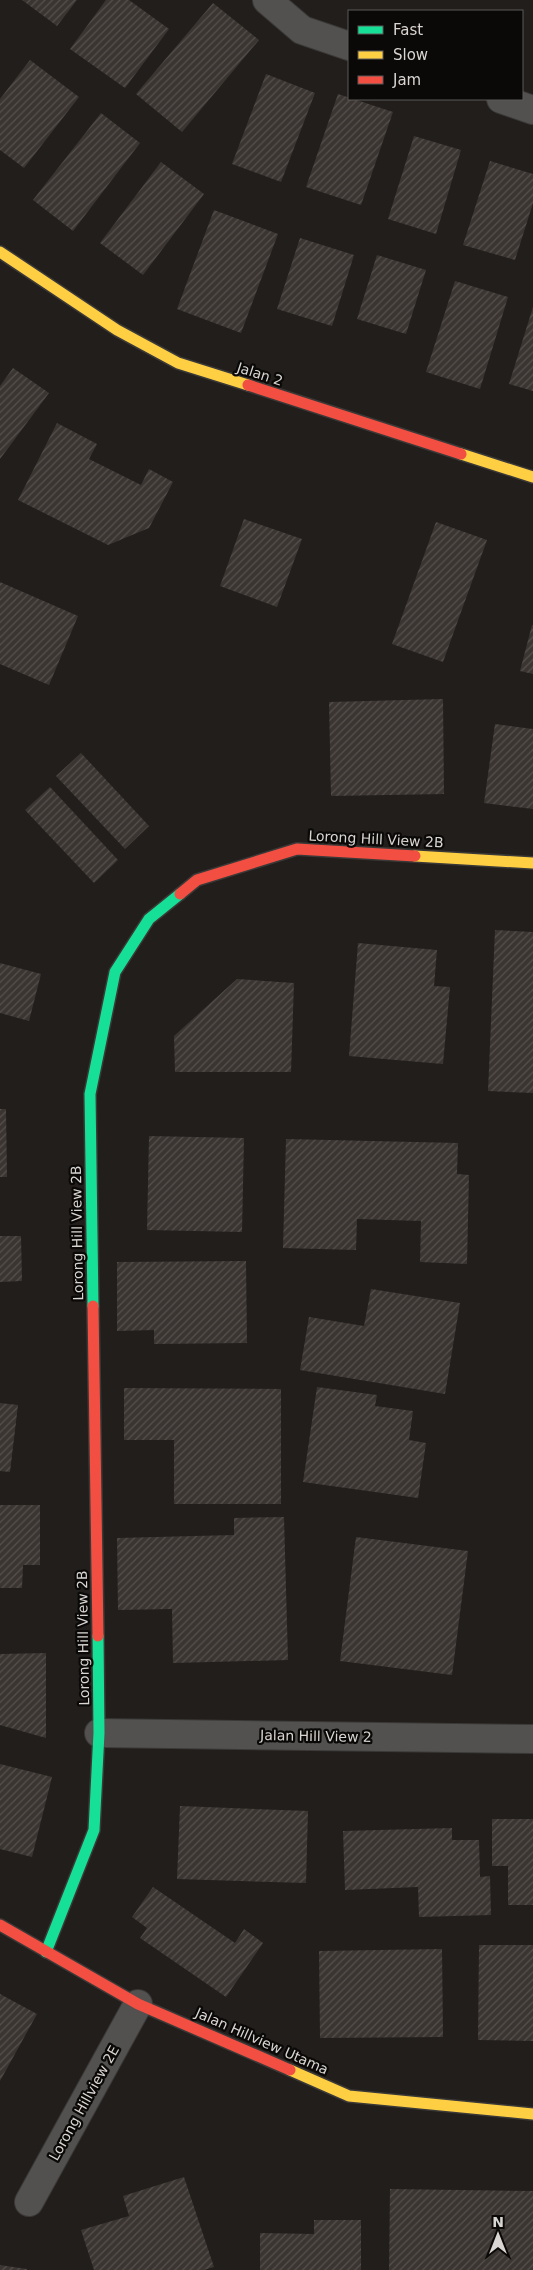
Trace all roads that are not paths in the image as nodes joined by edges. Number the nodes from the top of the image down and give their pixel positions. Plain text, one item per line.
1 (267, 0) edge
2 (348, 46) edge
3 (504, 100) edge
4 (533, 110) edge
5 (0, 252) edge
6 (533, 477) edge
7 (533, 864) edge
8 (99, 1733) junction
9 (533, 1738) edge
10 (0, 1925) edge
11 (46, 1952) junction
12 (138, 2004) junction
13 (533, 2114) edge
14 (29, 2202) dead end

1 - 2 street
3 - 4 street
5 - 6 street, Jalan 2
7 - 8 street, Lorong Hill View 2B
8 - 9 street, Jalan Hill View 2
8 - 11 street, Lorong Hill View 2B
10 - 11 street, Jalan Hillview Utama
11 - 12 street, Jalan Hillview Utama
12 - 13 street, Jalan Hillview Utama
12 - 14 street, Lorong Hillview 2E

